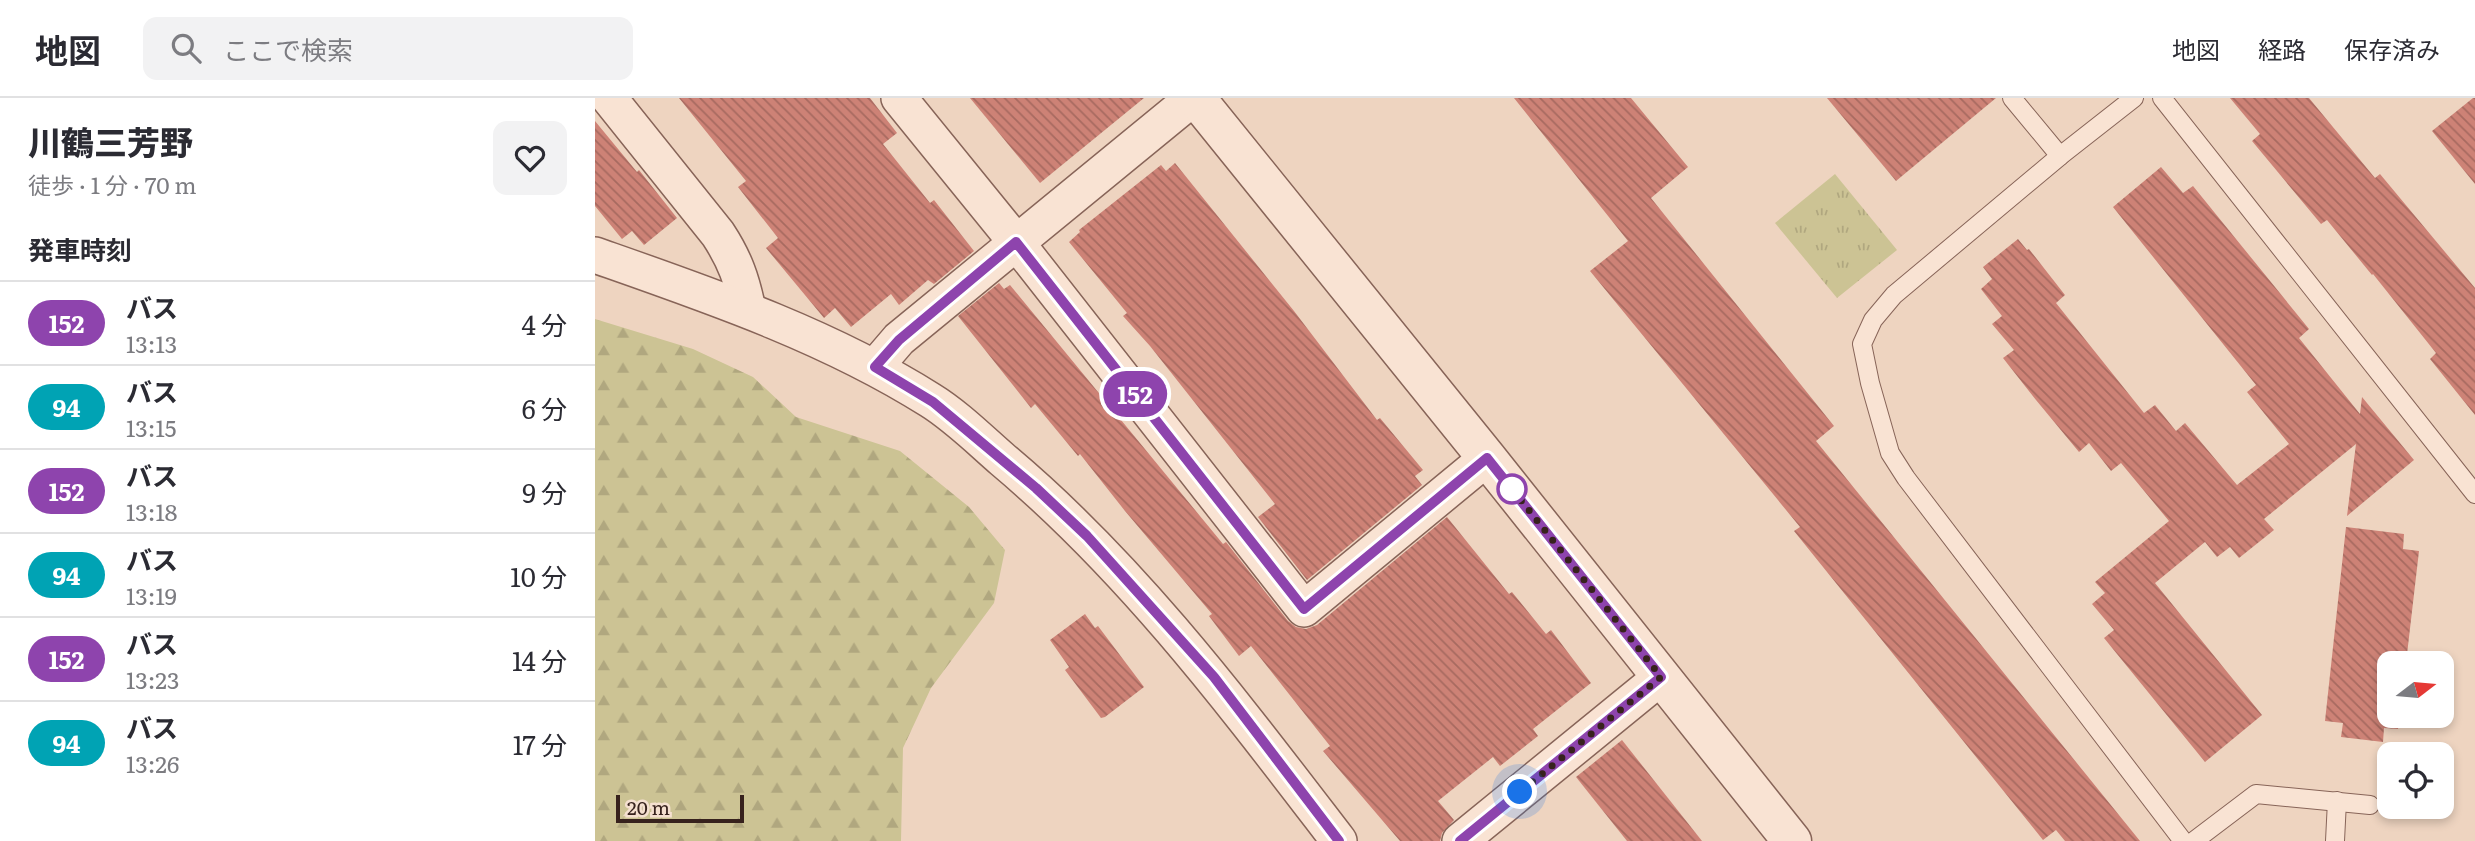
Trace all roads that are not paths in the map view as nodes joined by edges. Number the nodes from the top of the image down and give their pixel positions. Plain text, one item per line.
1 (609, 98) edge
2 (899, 98) edge
3 (1194, 98) edge
4 (2012, 98) edge
5 (2134, 98) edge
6 (2162, 98) edge
7 (2060, 156) junction
8 (1016, 242) junction
9 (595, 255) edge
10 (748, 310) junction
11 (875, 367) junction
12 (1487, 458) junction
13 (2475, 494) edge
14 (1661, 677) junction
15 (2337, 801) junction
16 (2370, 805) dead end
17 (1339, 841) edge
18 (1460, 841) edge
19 (1791, 841) edge
20 (2183, 841) edge
21 (2194, 841) edge
22 (2335, 841) edge

1 - 10 street
2 - 8 street
3 - 8 street
3 - 12 street
4 - 7 lane
5 - 7 lane
6 - 13 lane
7 - 20 lane
8 - 11 street
8 - 12 street
9 - 10 street
10 - 11 street
11 - 17 street
12 - 14 street
14 - 18 street
14 - 19 street
15 - 16 lane
15 - 21 lane
15 - 22 lane

